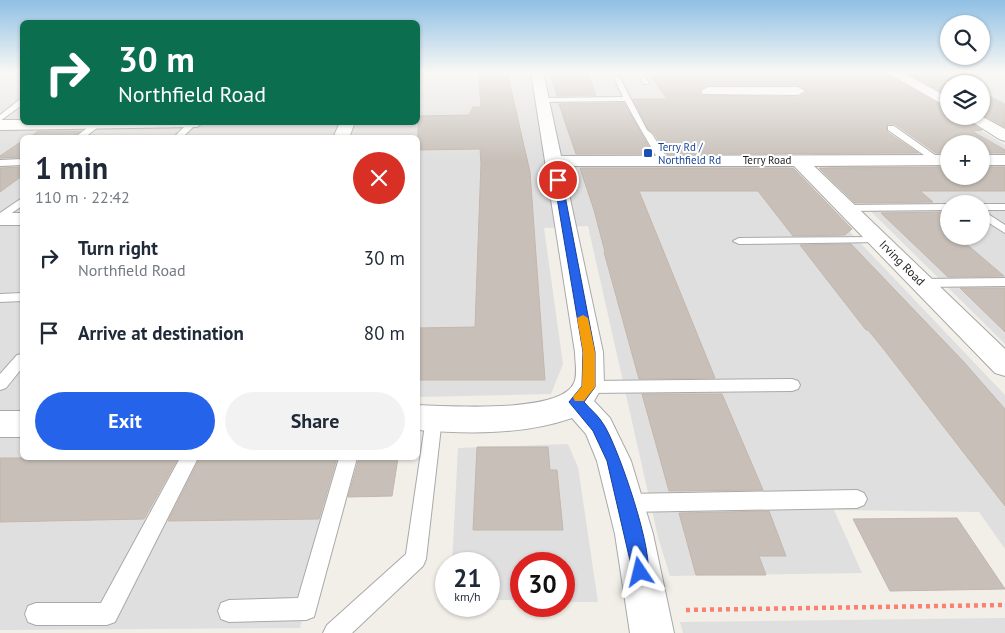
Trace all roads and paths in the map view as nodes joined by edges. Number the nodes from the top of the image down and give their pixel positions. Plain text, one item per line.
1 (542, 102) edge
2 (629, 102) edge
3 (20, 104) edge
4 (0, 119) edge
5 (0, 125) edge
6 (20, 125) edge
7 (89, 125) edge
8 (190, 125) edge
9 (986, 125) edge
10 (891, 128) dead end
11 (81, 135) edge
12 (180, 135) edge
13 (1005, 136) edge
14 (940, 158) edge
15 (798, 160) junction
16 (940, 160) edge
17 (990, 160) edge
18 (1005, 160) edge
19 (554, 161) junction
20 (664, 161) junction
21 (20, 162) edge
22 (0, 163) edge
23 (20, 204) edge
24 (940, 207) edge
25 (990, 207) edge
26 (846, 208) junction
27 (1005, 208) edge
28 (990, 219) edge
29 (7, 221) edge
30 (1005, 230) edge
31 (878, 240) junction
32 (739, 241) dead end
33 (1005, 282) edge
34 (922, 283) junction
35 (20, 297) edge
36 (0, 298) edge
37 (20, 361) edge
38 (1005, 366) edge
39 (0, 384) edge
40 (792, 386) dead end
41 (582, 394) junction
42 (426, 418) edge
43 (188, 460) edge
44 (347, 460) edge
45 (856, 499) dead end
46 (626, 503) junction
47 (1005, 604) edge
48 (229, 611) dead end
49 (36, 614) dead end
50 (650, 622) edge
51 (335, 633) edge

1 - 19 street
2 - 20 lane
3 - 4 lane
5 - 6 street
7 - 11 lane
8 - 12 lane
9 - 13 street
10 - 14 lane
15 - 16 street, Terry Road
15 - 20 street, Terry Road
15 - 26 street, Irving Road
17 - 18 street
19 - 20 street, Terry Road
19 - 41 street
21 - 22 lane
23 - 29 lane
24 - 26 lane
25 - 27 lane
26 - 31 street, Irving Road
28 - 30 lane
31 - 32 lane
31 - 34 street, Irving Road
33 - 34 lane
34 - 38 street, Irving Road
35 - 36 lane
37 - 39 lane
40 - 41 lane
41 - 42 street
41 - 46 street
42 - 51 lane
43 - 49 lane
44 - 48 lane
45 - 46 lane
46 - 50 street
47 - 50 path

